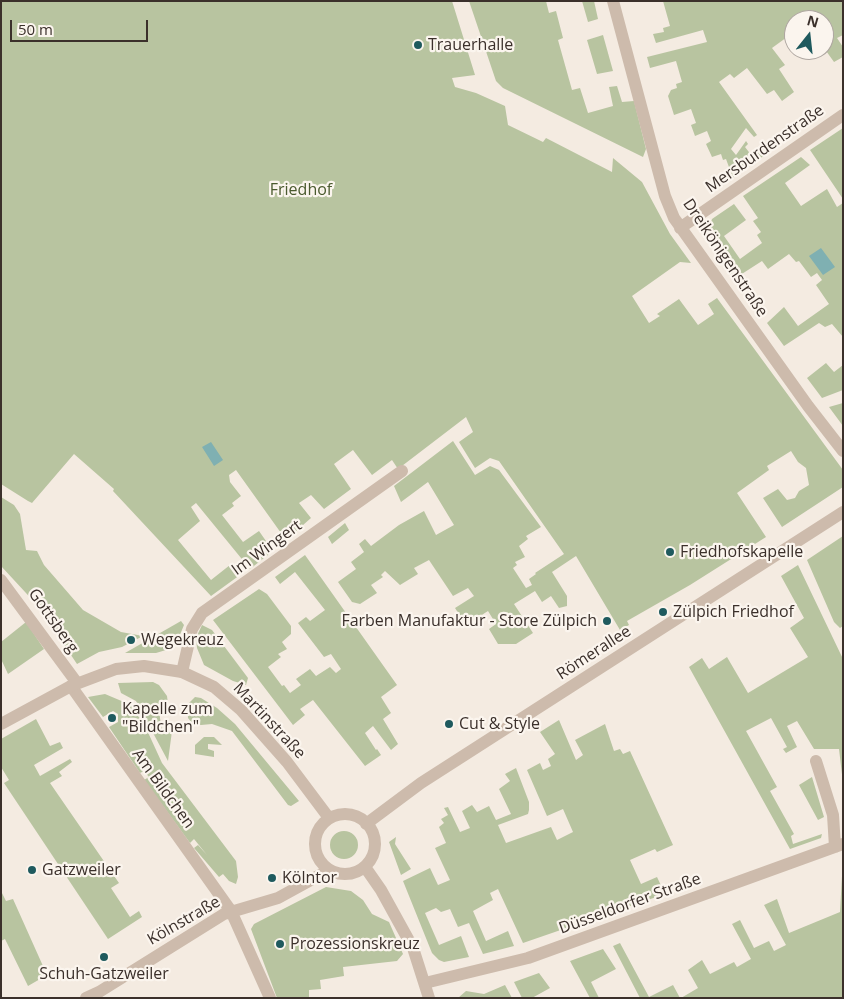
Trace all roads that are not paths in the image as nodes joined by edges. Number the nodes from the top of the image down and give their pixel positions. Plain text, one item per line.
1 (613, 1) edge
2 (843, 115) edge
3 (680, 228) junction
4 (843, 451) edge
5 (402, 471) dead end
6 (843, 512) edge
7 (1, 580) edge
8 (182, 672) junction
9 (74, 684) junction
10 (1, 724) edge
11 (816, 761) dead end
12 (329, 818) junction
13 (366, 824) junction
14 (839, 845) edge
15 (365, 867) junction
16 (329, 870) junction
17 (230, 912) junction
18 (425, 983) junction
19 (86, 998) edge
20 (270, 998) edge
21 (430, 998) edge

1 - 3 street, Dreikönigenstraße
2 - 3 street, Mersburdenstraße
3 - 4 street, Dreikönigenstraße
5 - 8 street, Im Wingert
6 - 13 street, Römerallee
7 - 9 street, Gottsberg
8 - 9 street, Martinstraße
8 - 12 street, Martinstraße
9 - 10 street, Martinstraße
9 - 17 street, Am Bildchen
11 - 14 street
12 - 13 street
12 - 16 street
13 - 15 street
14 - 18 street, Düsseldorfer Straße
15 - 16 street
15 - 18 street
16 - 17 street, Kölnstraße
17 - 19 street, Kölnstraße
17 - 20 street, Am Bildchen
18 - 21 street

